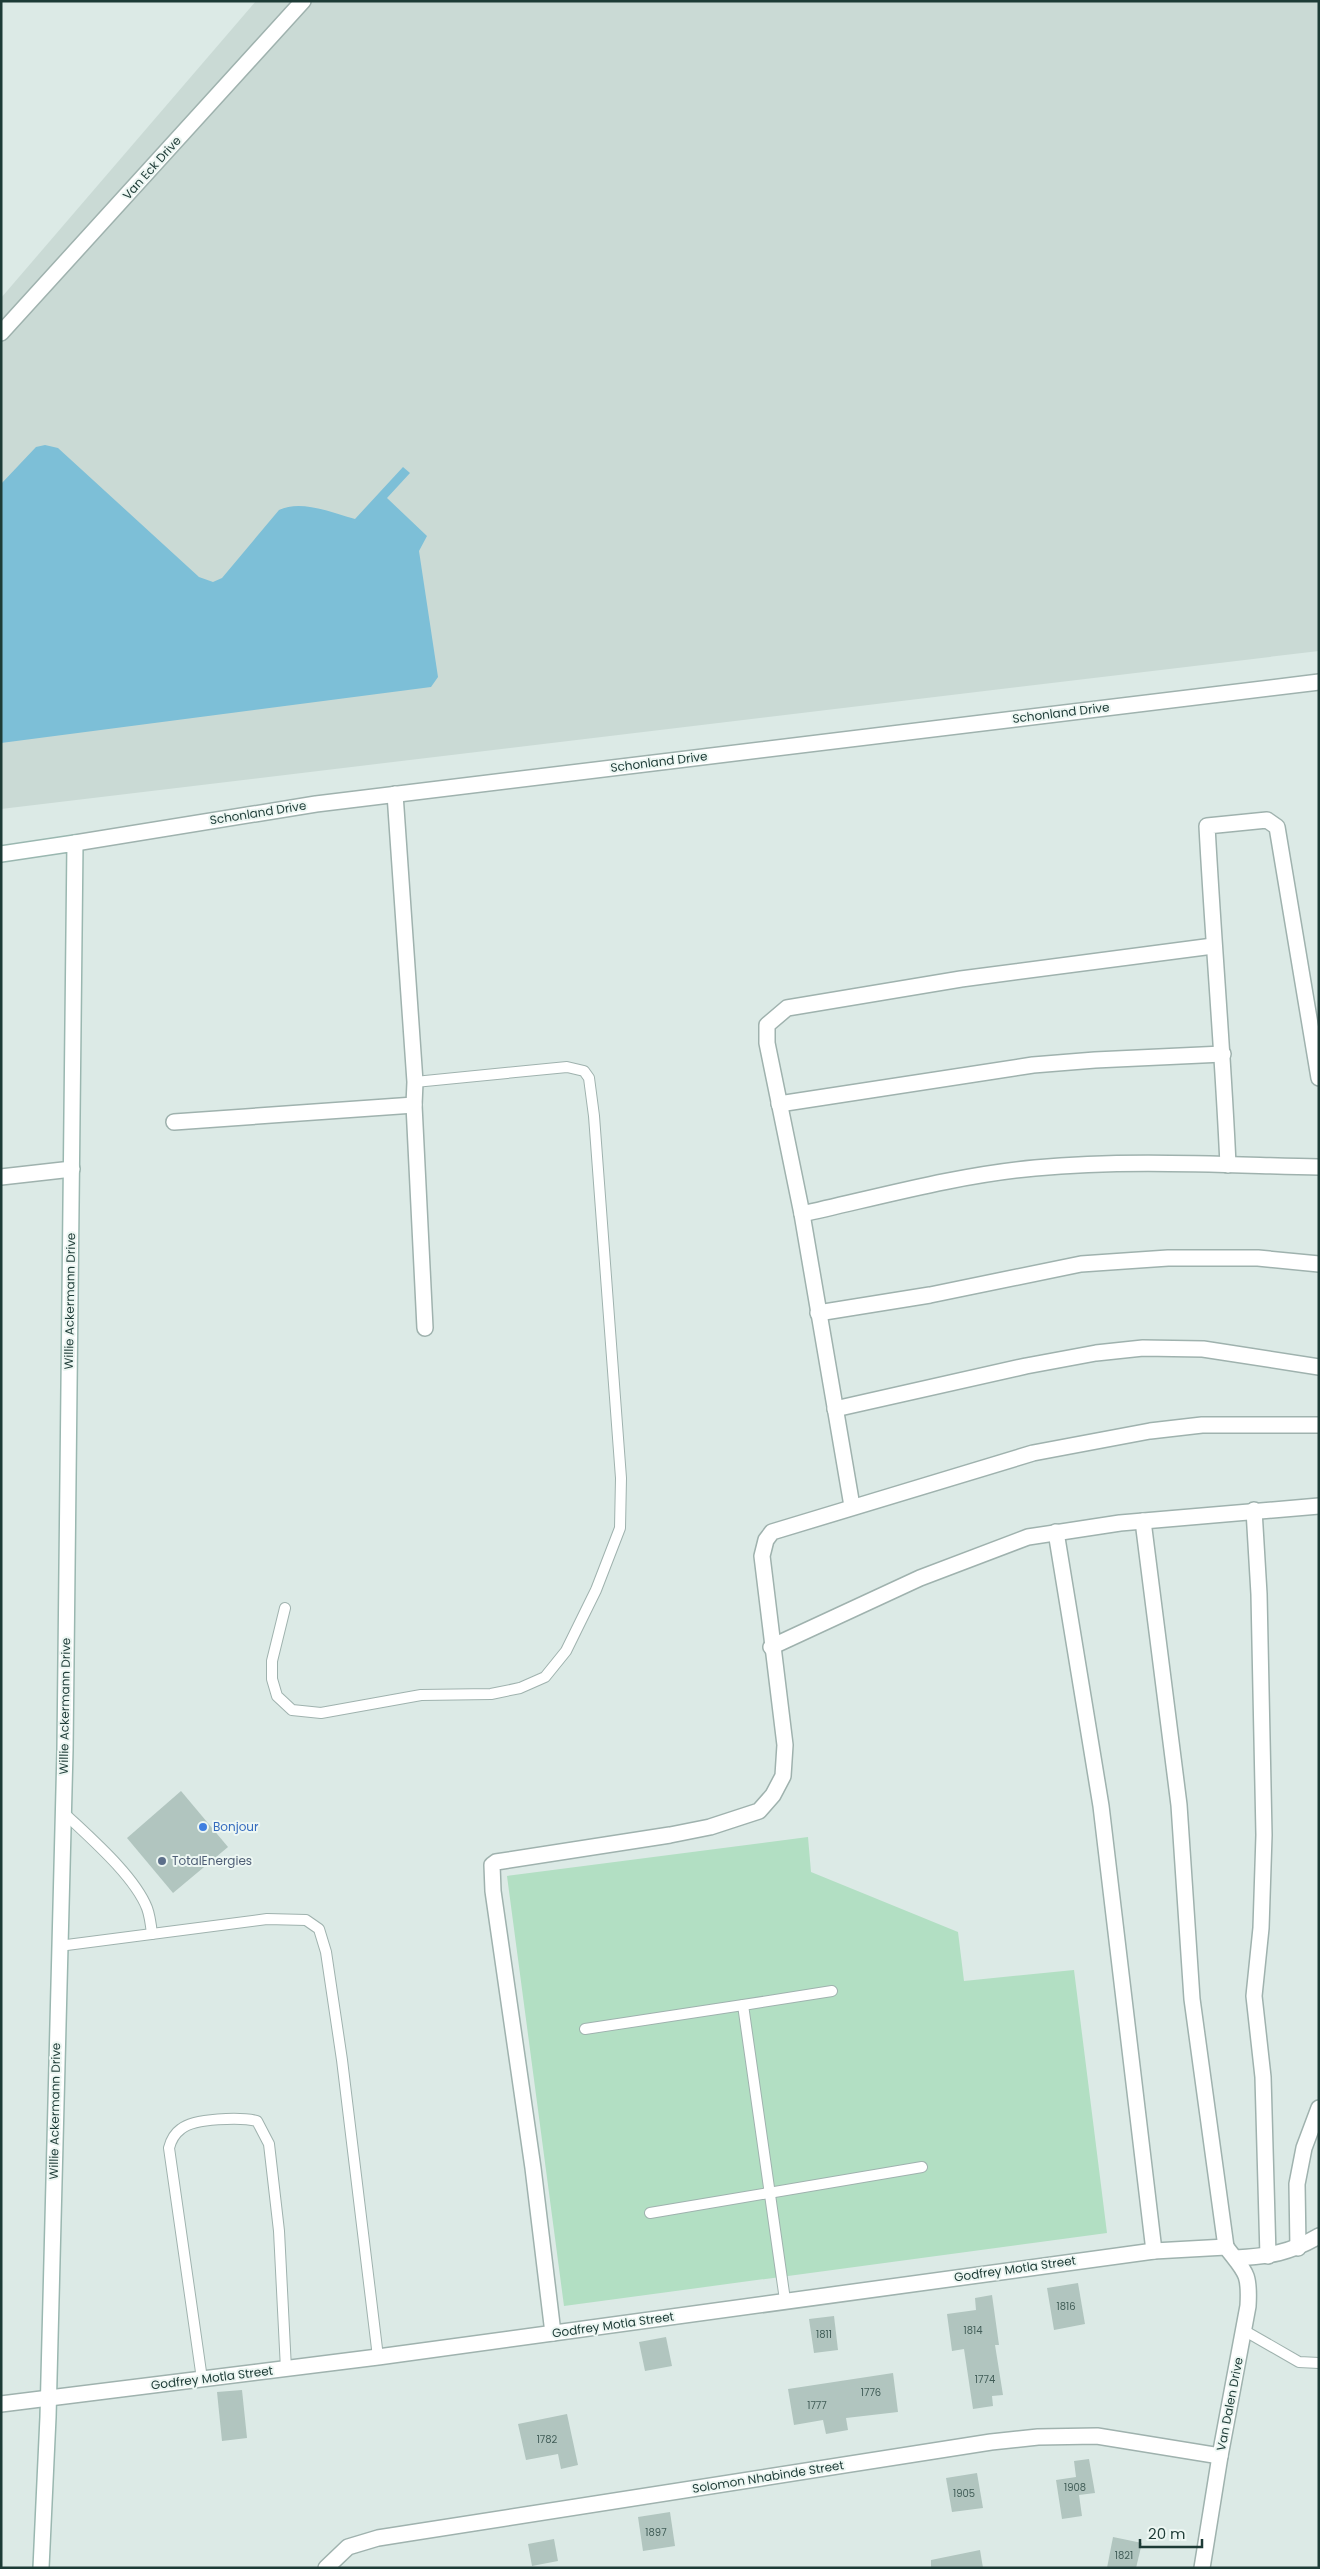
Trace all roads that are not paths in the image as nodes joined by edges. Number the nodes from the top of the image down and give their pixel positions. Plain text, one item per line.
1 (303, 1) edge
2 (1, 333) edge
3 (1319, 682) edge
4 (395, 794) junction
5 (76, 843) junction
6 (1, 854) edge
7 (1213, 946) junction
8 (1223, 1054) junction
9 (1319, 1078) edge
10 (415, 1082) junction
11 (779, 1104) junction
12 (414, 1105) junction
13 (174, 1122) dead end
14 (1228, 1165) junction
15 (1319, 1167) edge
16 (72, 1169) junction
17 (1, 1177) edge
18 (802, 1214) junction
19 (1319, 1264) edge
20 (818, 1313) junction
21 (425, 1328) dead end
22 (1319, 1367) edge
23 (835, 1409) junction
24 (1319, 1425) edge
25 (852, 1506) junction
26 (1319, 1506) edge
27 (1254, 1510) junction
28 (1143, 1521) junction
29 (1056, 1532) junction
30 (285, 1608) dead end
31 (771, 1647) junction
32 (63, 1812) junction
33 (152, 1934) junction
34 (59, 1946) junction
35 (832, 1991) dead end
36 (744, 2005) junction
37 (585, 2029) dead end
38 (1319, 2108) edge
39 (922, 2167) dead end
40 (771, 2194) junction
41 (650, 2213) dead end
42 (1319, 2236) edge
43 (1298, 2248) junction
44 (1154, 2251) junction
45 (1231, 2252) junction
46 (1268, 2256) junction
47 (785, 2300) junction
48 (1245, 2331) junction
49 (553, 2333) junction
50 (378, 2357) junction
51 (1319, 2363) edge
52 (286, 2369) junction
53 (202, 2379) junction
54 (48, 2398) junction
55 (1, 2404) edge
56 (1220, 2456) junction
57 (41, 2568) edge
58 (326, 2568) edge
59 (1202, 2568) edge

1 - 2 street, Van Eck Drive
3 - 4 street, Schonland Drive
4 - 5 street, Schonland Drive
4 - 10 street
5 - 6 street, Schonland Drive
5 - 16 street, Willie Ackermann Drive
7 - 8 street
7 - 9 street
7 - 11 street
8 - 11 street
8 - 14 street
10 - 12 street
10 - 30 lane
11 - 18 street
12 - 13 street
12 - 21 street
14 - 15 street
14 - 18 street
16 - 17 street
16 - 32 street, Willie Ackermann Drive
18 - 20 street
19 - 20 street
20 - 23 street
22 - 23 street
23 - 25 street
24 - 25 street
25 - 31 street
26 - 27 street
27 - 28 street
27 - 46 street
28 - 29 street
28 - 45 street, Van Dalen Drive
29 - 31 street
29 - 44 street
31 - 49 street
32 - 33 lane
32 - 34 street, Willie Ackermann Drive
33 - 34 lane
33 - 50 lane
34 - 54 street, Willie Ackermann Drive
35 - 36 lane
36 - 37 lane
36 - 40 lane
38 - 43 street
39 - 40 lane
40 - 41 lane
40 - 47 lane
42 - 43 street, Godfrey Motla Street
43 - 46 street, Godfrey Motla Street
44 - 45 street, Godfrey Motla Street
44 - 47 street, Godfrey Motla Street
45 - 46 street, Godfrey Motla Street
45 - 48 street, Van Dalen Drive
47 - 49 street, Godfrey Motla Street
48 - 51 lane
48 - 56 street, Van Dalen Drive
49 - 50 street, Godfrey Motla Street
50 - 52 street, Godfrey Motla Street
52 - 53 street, Godfrey Motla Street
52 - 53 lane
53 - 54 street, Godfrey Motla Street
54 - 55 street, Godfrey Motla Street
54 - 57 street, Willie Ackermann Drive
56 - 58 street, Solomon Nhabinde Street
56 - 59 street, Van Dalen Drive

